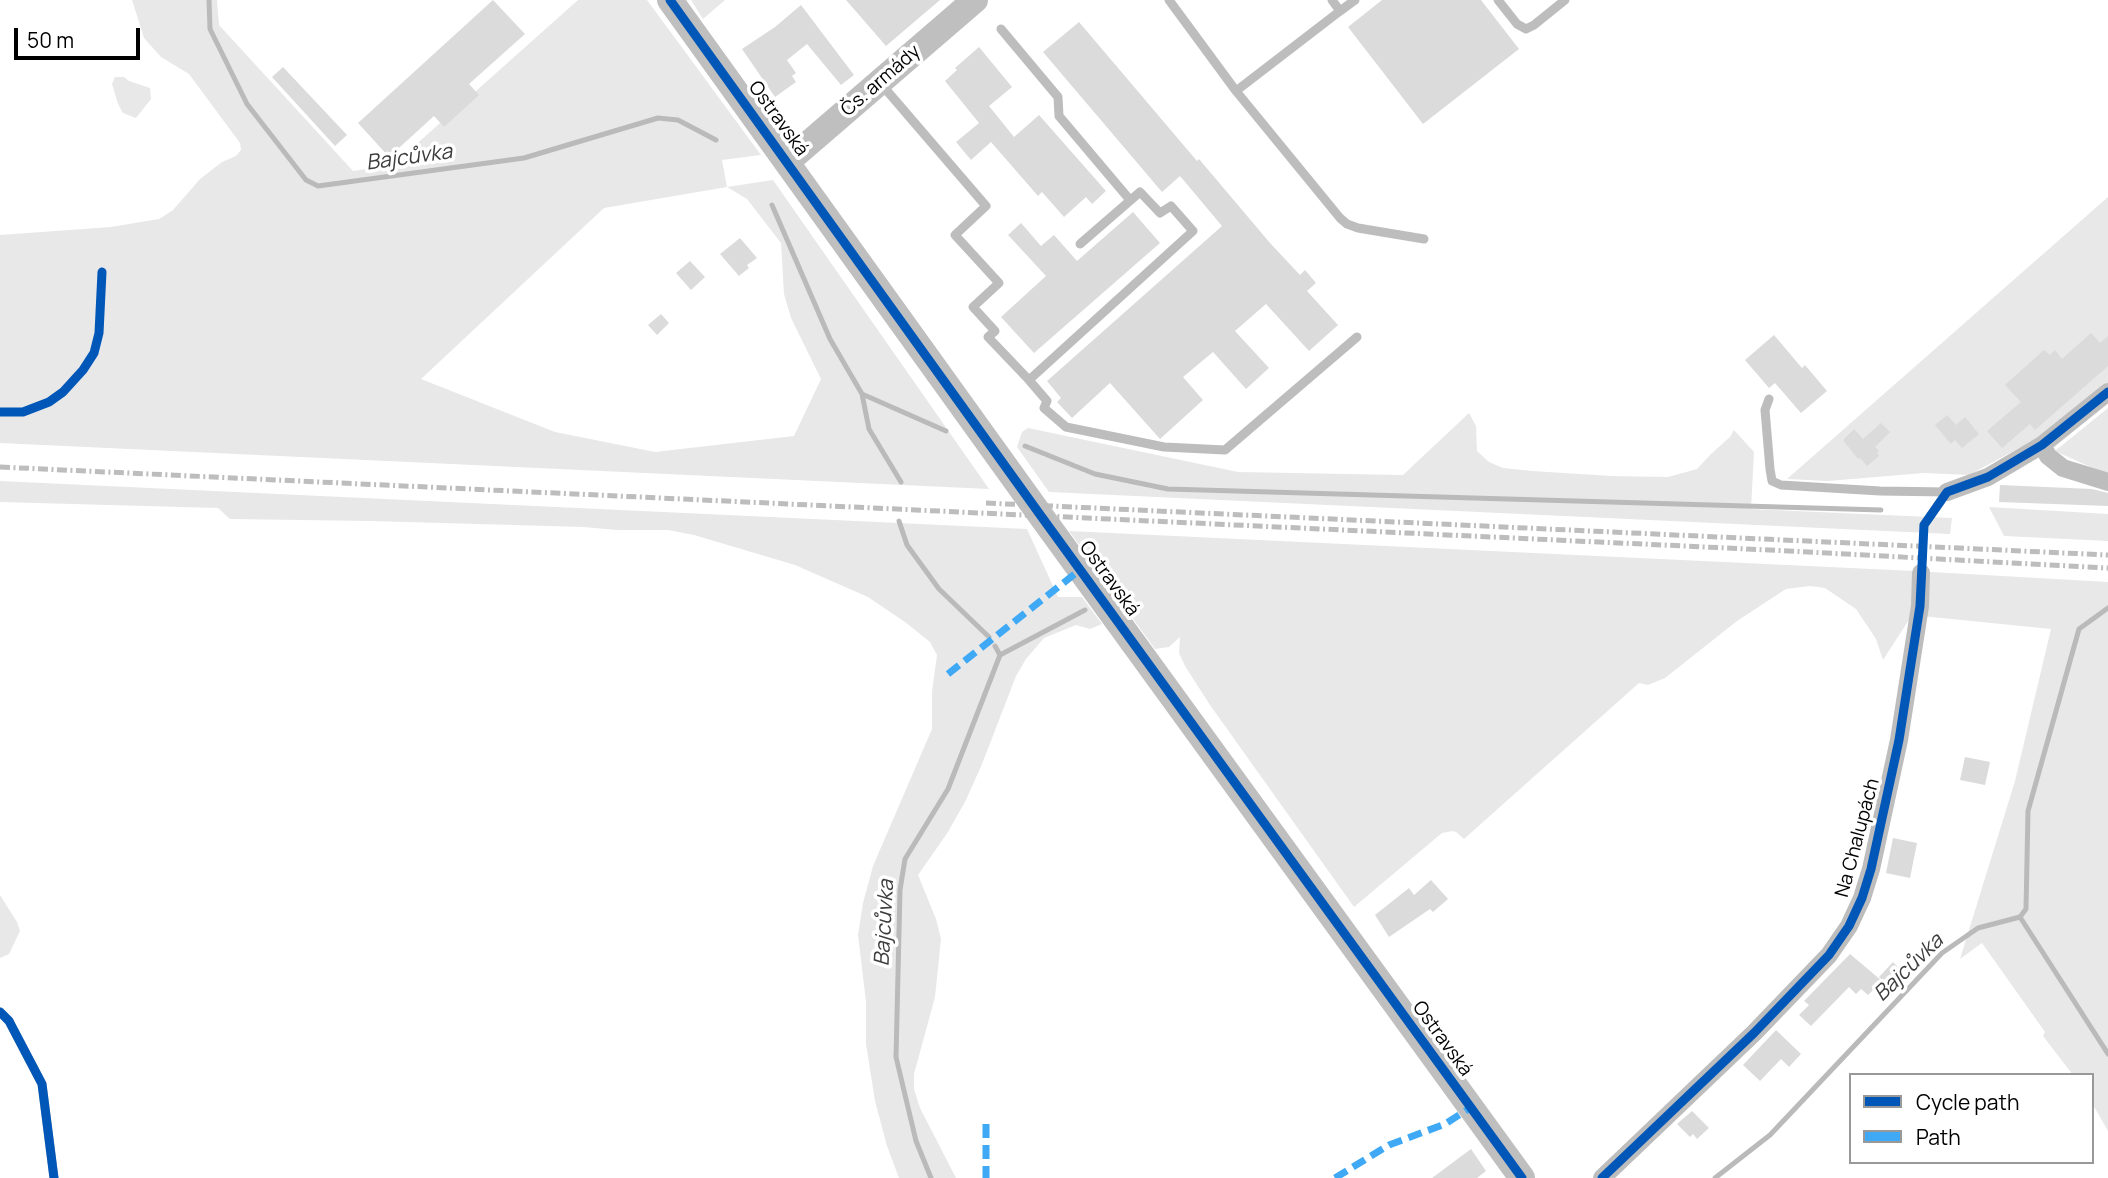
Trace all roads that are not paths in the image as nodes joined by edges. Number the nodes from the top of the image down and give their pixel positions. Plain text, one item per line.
1 (670, 0) edge
2 (975, 0) edge
3 (1169, 0) edge
4 (1332, 0) edge
5 (1355, 0) edge
6 (1498, 0) edge
7 (1565, 0) edge
8 (1340, 11) junction
9 (1001, 29) dead end
10 (880, 82) junction
11 (1236, 91) junction
12 (788, 162) junction
13 (1130, 200) junction
14 (1424, 239) dead end
15 (1080, 244) dead end
16 (1357, 337) dead end
17 (1029, 380) junction
18 (2108, 392) edge
19 (1769, 399) dead end
20 (2042, 445) junction
21 (2108, 482) edge
22 (1947, 492) junction
23 (1924, 524) dead end
24 (1921, 573) dead end
25 (0, 1012) edge
26 (54, 1178) edge
27 (1521, 1178) edge
28 (1602, 1178) edge

1 - 12 main road, Ostravská
2 - 10 main road, Čs. armády
3 - 11 lane
4 - 8 lane
5 - 8 lane
6 - 7 lane
8 - 11 lane
9 - 13 lane
10 - 12 main road, Čs. armády
10 - 17 lane
11 - 14 lane
12 - 27 main road, Ostravská
13 - 15 lane
13 - 17 lane
16 - 17 lane
18 - 20 street
19 - 22 lane
20 - 21 street
20 - 22 street
22 - 23 lane
24 - 28 street, Na Chalupách
25 - 26 lane

